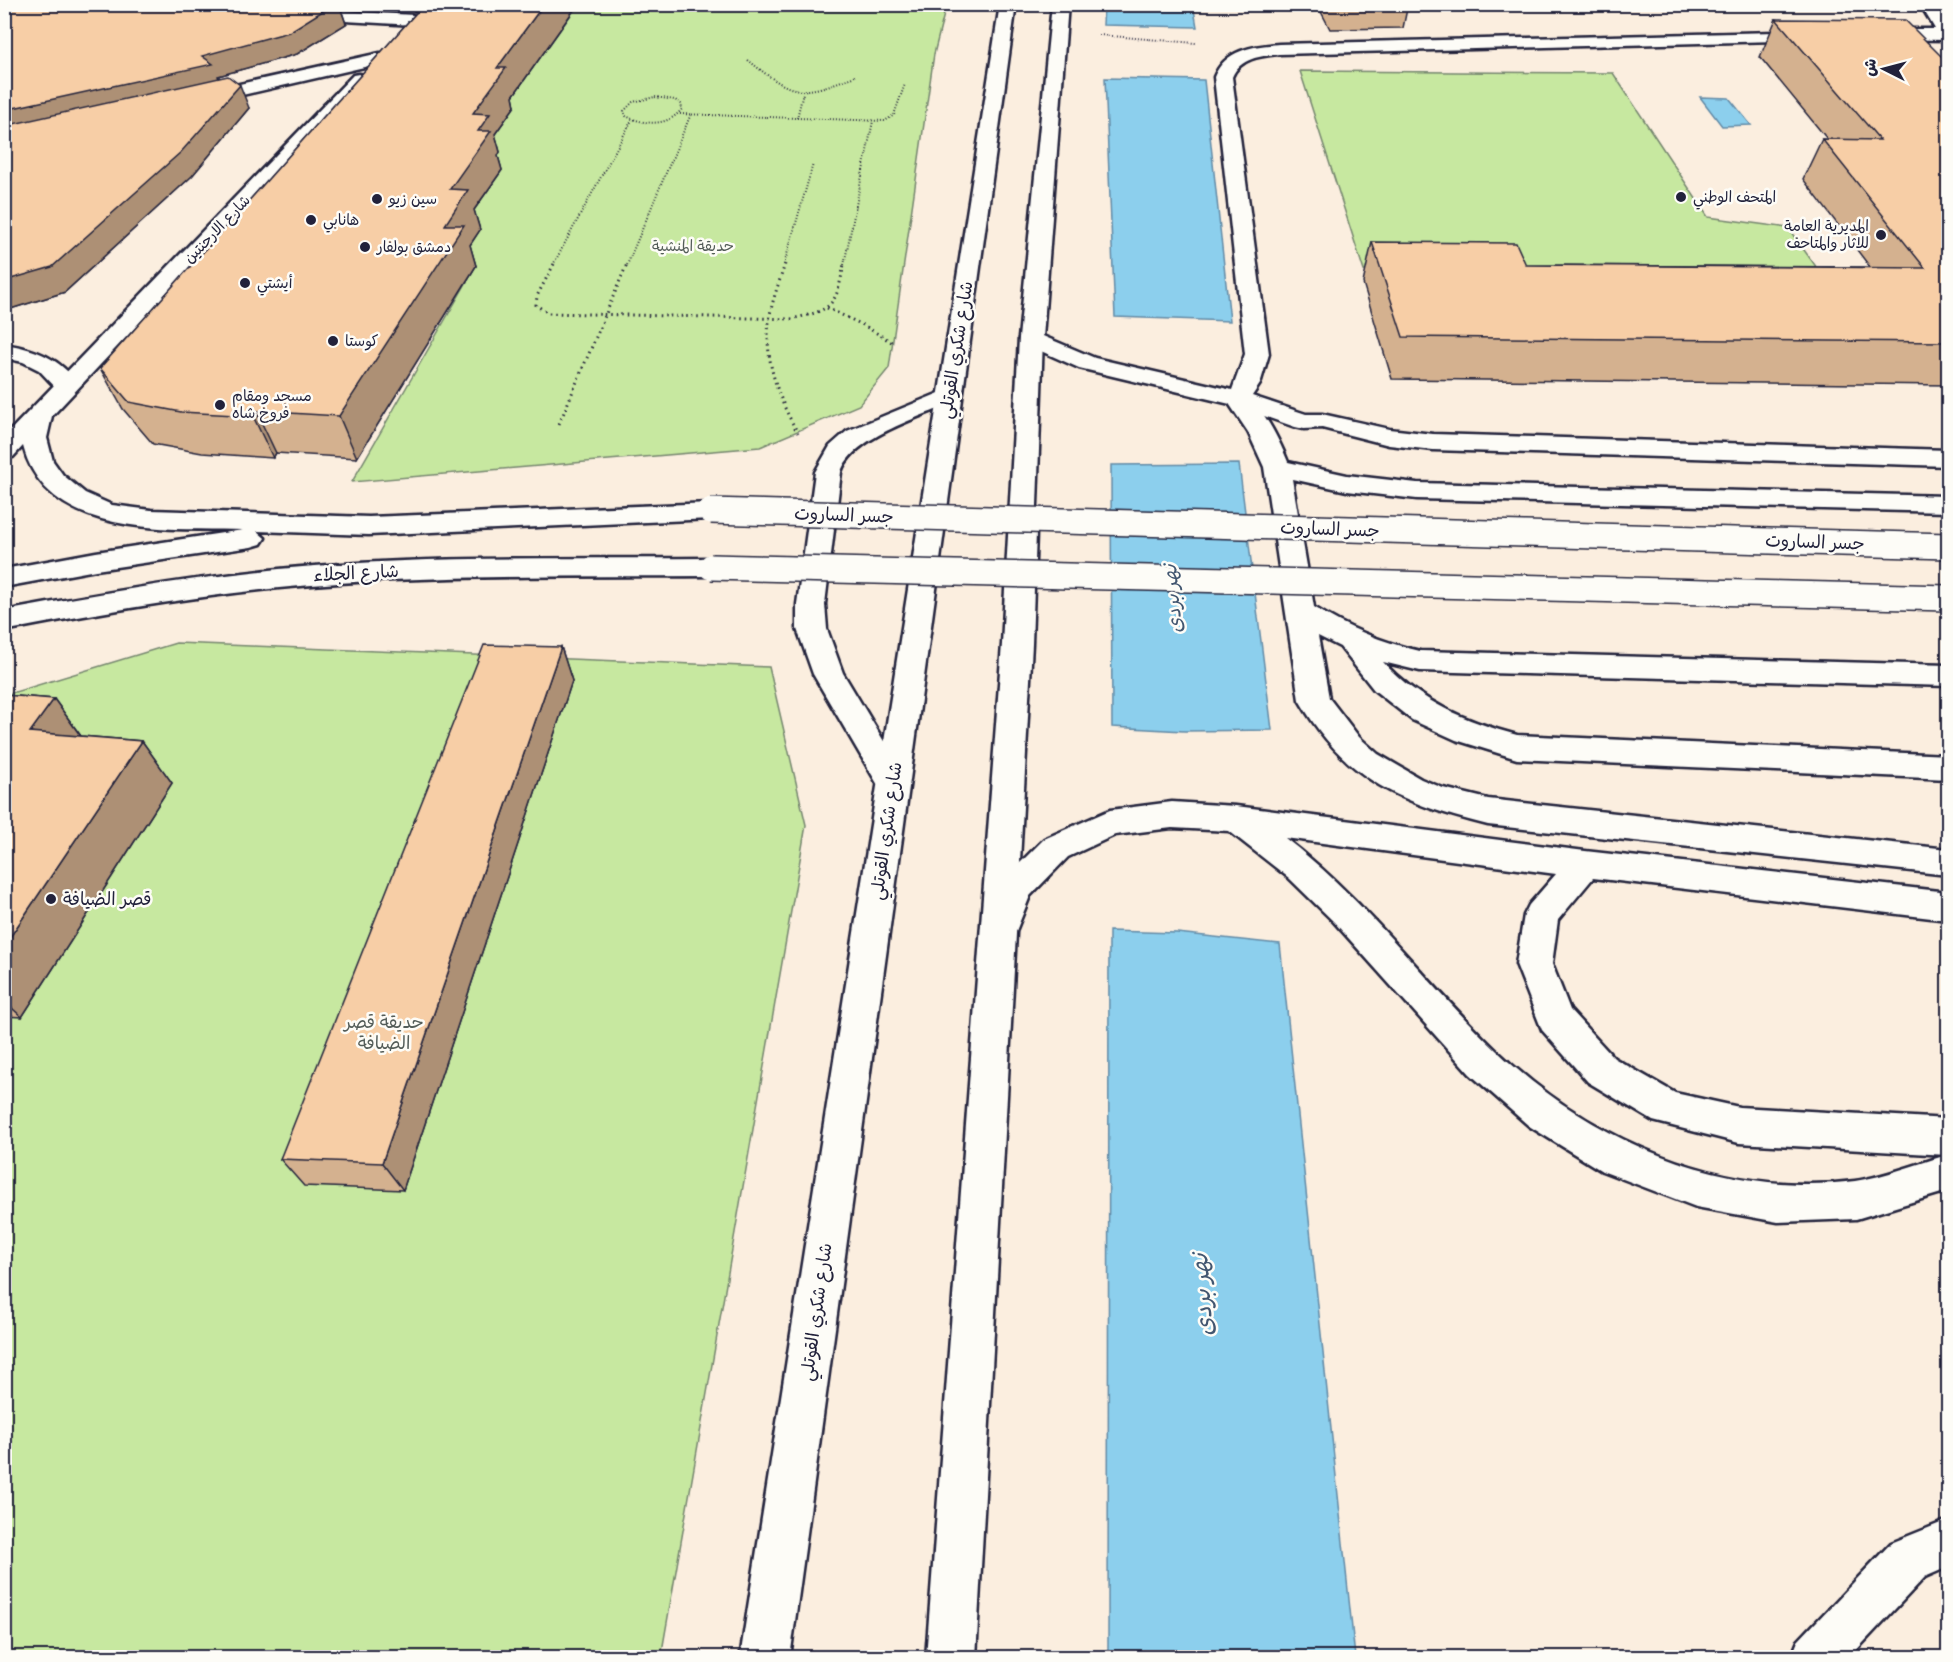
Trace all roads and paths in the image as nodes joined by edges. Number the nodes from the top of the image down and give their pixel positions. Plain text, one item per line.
1 (1008, 4) edge
2 (1060, 4) edge
3 (1928, 4) edge
4 (421, 12) edge
5 (284, 13) edge
6 (1058, 26) junction
7 (1948, 34) edge
8 (1833, 35) edge
9 (1857, 35) edge
10 (380, 58) junction
11 (1238, 58) junction
12 (748, 60) dead end
13 (855, 76) dead end
14 (905, 84) dead end
15 (804, 93) junction
16 (187, 102) edge
17 (680, 114) junction
18 (691, 114) junction
19 (797, 118) junction
20 (632, 120) junction
21 (873, 121) junction
22 (813, 164) dead end
23 (827, 308) junction
24 (605, 314) junction
25 (769, 320) junction
26 (1030, 338) junction
27 (895, 344) dead end
28 (4, 351) edge
29 (67, 385) junction
30 (949, 396) junction
31 (1238, 399) junction
32 (40, 414) junction
33 (559, 424) dead end
34 (4, 452) edge
35 (832, 458) junction
36 (1948, 458) edge
37 (1277, 467) junction
38 (1948, 504) edge
39 (369, 526) junction
40 (1948, 546) edge
41 (4, 578) edge
42 (1948, 598) edge
43 (1300, 612) junction
44 (4, 621) edge
45 (1352, 642) junction
46 (1948, 675) edge
47 (1948, 767) edge
48 (893, 783) junction
49 (1236, 819) junction
50 (1948, 862) edge
51 (1585, 864) junction
52 (1948, 906) edge
53 (996, 942) junction
54 (1948, 1137) edge
55 (1948, 1173) edge
56 (1948, 1544) edge
57 (765, 1658) edge
58 (951, 1658) edge
59 (1815, 1658) edge

1 - 30 main road, شارع شكري القوتلي
2 - 6 main road
3 - 7 main road
4 - 5 main road
4 - 10 main road, شارع الارجنتين
6 - 11 path
6 - 26 main road
7 - 9 main road
8 - 11 main road
10 - 16 main road
10 - 29 main road, شارع الارجنتين
11 - 31 main road
12 - 15 path
13 - 15 path
14 - 21 path
15 - 19 path
17 - 18 path
17 - 20 path
17 - 20 path
18 - 19 path
18 - 24 path
19 - 21 path
20 - 24 path
21 - 23 path
22 - 25 path
23 - 25 path
23 - 27 path
24 - 25 path
24 - 33 path
25 - 35 path
26 - 31 main road
26 - 53 main road
28 - 29 main road
29 - 32 main road, شارع الارجنتين
30 - 35 main road
30 - 48 main road, شارع شكري القوتلي
31 - 36 main road
31 - 37 main road
32 - 34 main road, شارع الارجنتين
32 - 39 main road
35 - 48 main road
37 - 38 main road
37 - 43 main road
39 - 40 main road, جسر الساروت, bridge
39 - 41 main road
42 - 44 main road, شارع الجلاء, bridge
43 - 45 main road
43 - 50 main road
45 - 46 main road
45 - 47 main road
48 - 57 main road, شارع شكري القوتلي
49 - 51 main road
49 - 53 main road
49 - 55 main road
51 - 52 main road
51 - 54 main road
53 - 58 main road
56 - 59 main road

